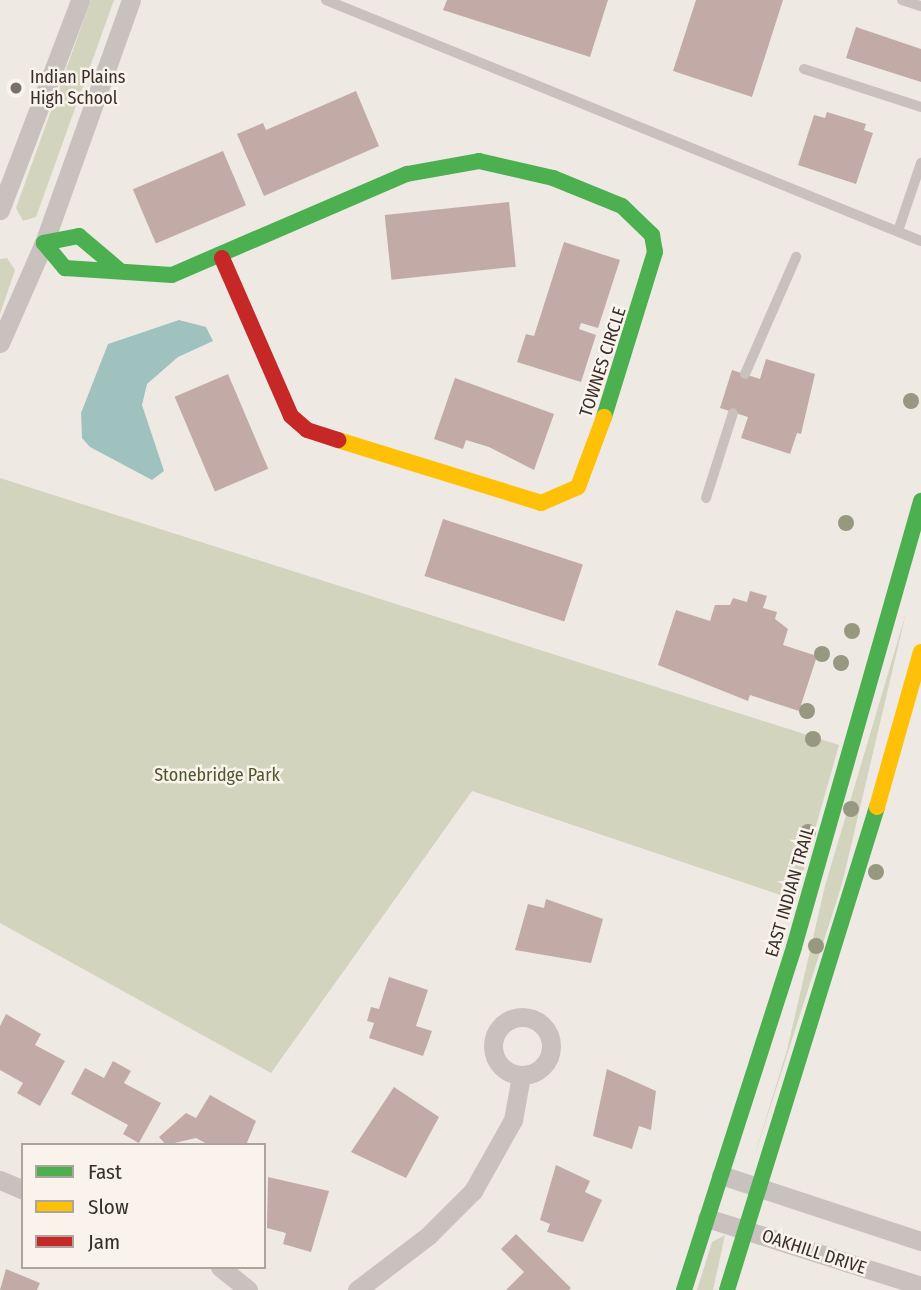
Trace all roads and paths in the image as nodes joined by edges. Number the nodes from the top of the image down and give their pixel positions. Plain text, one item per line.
1 (80, 0) edge
2 (131, 0) edge
3 (326, 0) edge
4 (902, 0) edge
5 (921, 6) edge
6 (804, 69) dead end
7 (921, 107) edge
8 (921, 163) edge
9 (0, 210) edge
10 (898, 231) junction
11 (921, 241) edge
12 (44, 243) junction
13 (796, 257) dead end
14 (222, 258) junction
15 (118, 269) junction
16 (0, 343) edge
17 (745, 374) dead end
18 (733, 413) dead end
19 (706, 498) dead end
20 (921, 500) edge
21 (921, 652) edge
22 (521, 1076) dead end
23 (721, 1175) junction
24 (0, 1180) edge
25 (761, 1188) junction
26 (21, 1189) edge
27 (707, 1218) junction
28 (747, 1230) junction
29 (921, 1241) edge
30 (222, 1269) edge
31 (921, 1286) edge
32 (248, 1290) edge
33 (357, 1290) edge
34 (684, 1290) edge
35 (727, 1290) edge

1 - 9 street
2 - 12 street
3 - 10 lane
4 - 5 lane
6 - 7 lane
8 - 10 lane
10 - 11 lane
12 - 15 main road, TOWNES CIRCLE
12 - 15 main road
12 - 16 street
13 - 17 lane
14 - 14 main road, TOWNES CIRCLE
14 - 15 main road, TOWNES CIRCLE
18 - 19 lane
20 - 23 main road, EAST INDIAN TRAIL
21 - 25 main road
22 - 33 street
23 - 25 street
23 - 27 main road, EAST INDIAN TRAIL
24 - 26 street
25 - 28 main road
25 - 29 street
27 - 28 street, OAKHILL DRIVE
27 - 34 main road, EAST INDIAN TRAIL
28 - 31 street, OAKHILL DRIVE
28 - 35 main road
30 - 32 street

